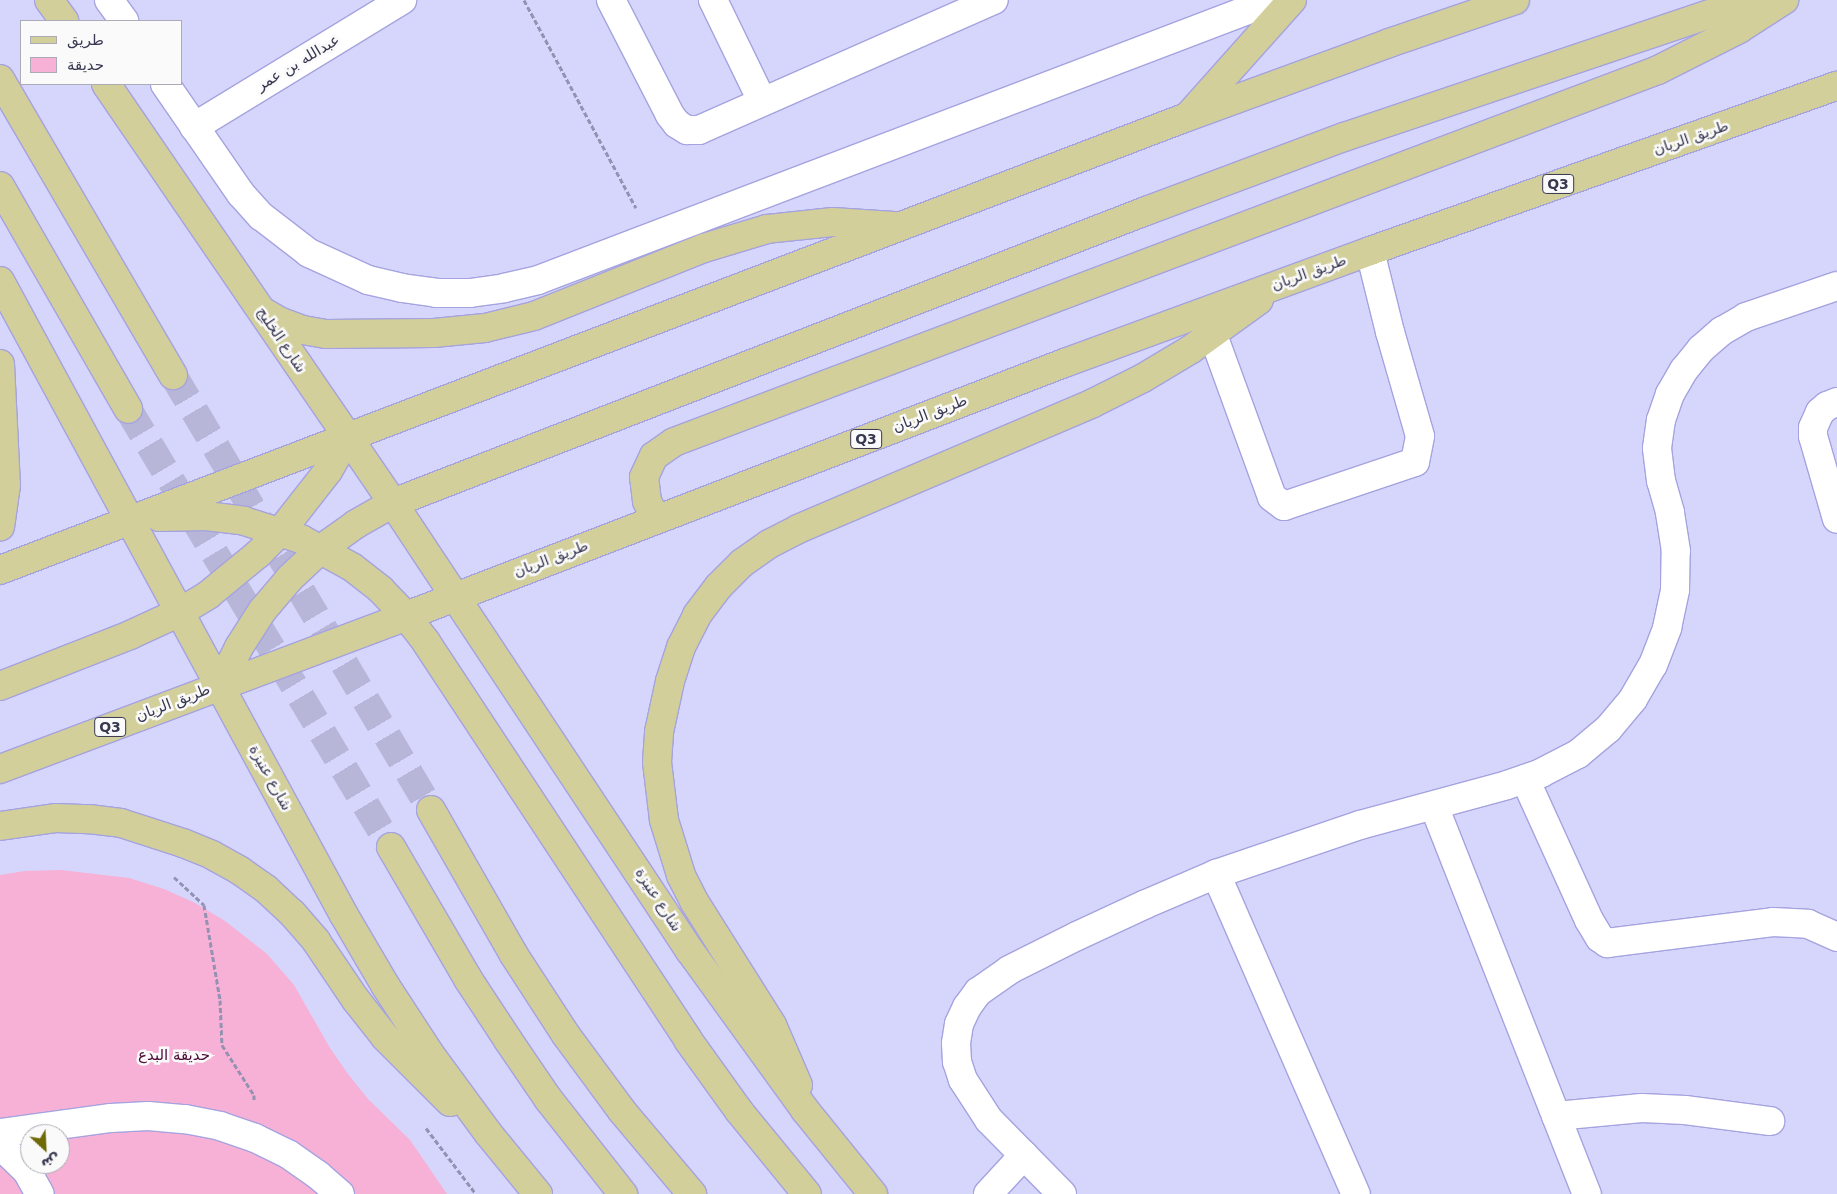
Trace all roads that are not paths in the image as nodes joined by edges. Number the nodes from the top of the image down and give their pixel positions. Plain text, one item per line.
1 (49, 0) edge
2 (109, 0) edge
3 (402, 0) edge
4 (611, 0) edge
5 (713, 0) edge
6 (994, 0) edge
7 (1274, 0) edge
8 (1292, 0) edge
9 (1514, 0) edge
10 (1752, 0) edge
11 (1784, 0) edge
12 (63, 20) edge
13 (123, 20) edge
14 (0, 79) edge
15 (107, 85) edge
16 (166, 85) edge
17 (1837, 86) edge
18 (762, 101) junction
19 (1187, 116) junction
20 (194, 127) junction
21 (0, 186) edge
22 (898, 227) junction
23 (1370, 251) junction
24 (0, 281) edge
25 (1279, 284) junction
26 (1837, 286) edge
27 (261, 310) junction
28 (1212, 335) junction
29 (0, 364) edge
30 (173, 376) tunnel mouth
31 (1837, 402) edge
32 (128, 409) tunnel mouth
33 (347, 438) junction
34 (3, 488) edge
35 (393, 502) junction
36 (656, 519) junction
37 (1837, 519) edge
38 (131, 520) junction
39 (0, 527) edge
40 (281, 531) junction
41 (322, 549) junction
42 (0, 570) edge
43 (455, 596) junction
44 (180, 612) junction
45 (406, 616) junction
46 (220, 685) junction
47 (0, 686) edge
48 (0, 769) edge
49 (1525, 778) junction
50 (1434, 806) junction
51 (431, 810) tunnel mouth
52 (0, 826) edge
53 (391, 847) tunnel mouth
54 (1216, 874) junction
55 (1837, 937) edge
56 (805, 1110) junction
57 (1556, 1116) junction
58 (1770, 1122) dead end
59 (0, 1133) edge
60 (488, 1133) junction
61 (0, 1145) edge
62 (1024, 1155) junction
63 (40, 1194) edge
64 (340, 1194) edge
65 (538, 1194) edge
66 (624, 1194) edge
67 (692, 1194) edge
68 (807, 1194) edge
69 (873, 1194) edge
70 (988, 1194) edge
71 (1062, 1194) edge
72 (1356, 1194) edge
73 (1587, 1194) edge

1 - 12 main road
2 - 13 street
3 - 20 street, عبدالله بن عمر
4 - 18 street
5 - 18 street
6 - 18 street
7 - 20 street
8 - 19 main road
9 - 19 main road
10 - 35 main road
11 - 36 main road
14 - 30 main road
15 - 27 main road, شارع الخليج
16 - 20 street
17 - 23 main road, طريق الريان / Q3
19 - 22 main road
21 - 32 main road
22 - 27 main road
22 - 33 main road
23 - 25 main road, طريق الريان / Q3
23 - 28 street
24 - 38 main road
25 - 28 main road
25 - 36 main road, طريق الريان / Q3
26 - 49 street
27 - 33 main road, شارع الخليج
28 - 56 main road
29 - 34 main road
31 - 37 street
33 - 35 main road, شارع الخليج
33 - 38 main road
33 - 40 main road
34 - 39 main road
35 - 41 main road
35 - 43 main road, شارع الخليج
36 - 43 main road, طريق الريان / Q3
38 - 40 main road
38 - 42 main road
38 - 44 main road
40 - 41 main road
40 - 44 main road
41 - 45 main road
41 - 46 main road
43 - 45 main road, طريق الريان / Q3
43 - 56 main road, شارع عنيزة
44 - 46 main road
44 - 47 main road
45 - 46 main road, طريق الريان / Q3
45 - 68 main road
46 - 48 main road, طريق الريان / Q3
46 - 60 main road, شارع عنيزة
49 - 50 street
49 - 55 street
50 - 54 street
50 - 57 street
51 - 67 main road
52 - 60 main road
53 - 66 main road
54 - 62 street
54 - 72 street
56 - 69 main road, شارع عنيزة
57 - 58 street
57 - 73 street
59 - 64 street
60 - 65 main road, شارع عنيزة
61 - 63 street
62 - 70 street
62 - 71 street

